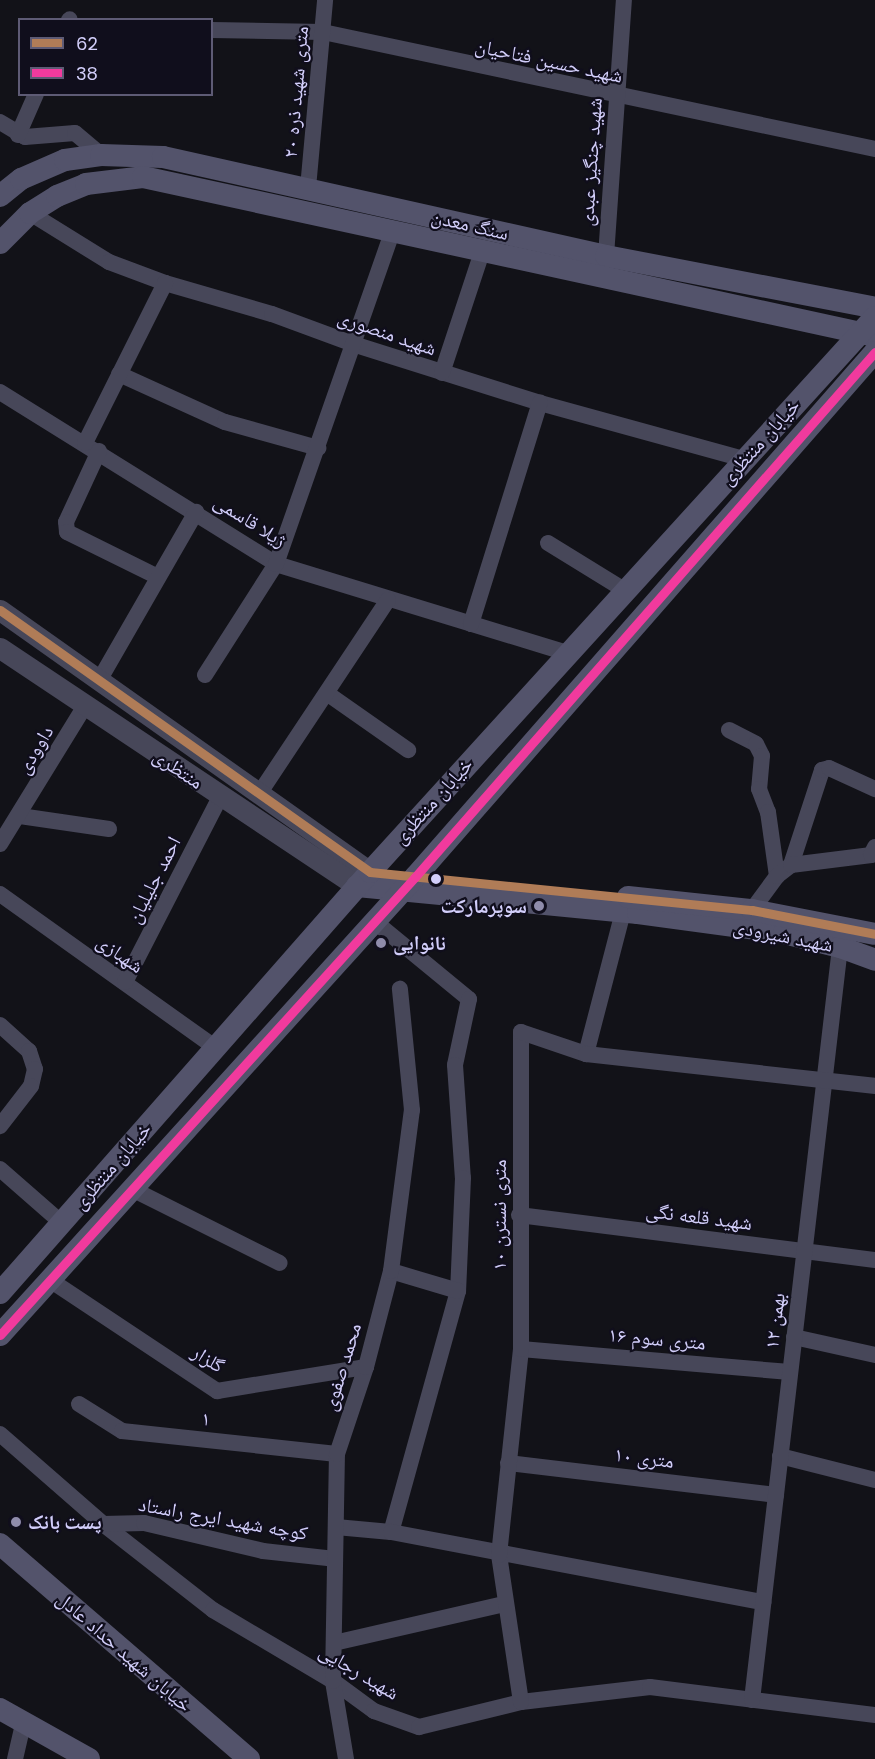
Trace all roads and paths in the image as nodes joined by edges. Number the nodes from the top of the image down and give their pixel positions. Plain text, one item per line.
1 (325, 0) edge
2 (624, 0) edge
3 (213, 30) edge
4 (323, 32) junction
5 (35, 96) edge
6 (616, 97) junction
7 (0, 122) edge
8 (18, 135) junction
9 (875, 149) edge
10 (101, 155) junction
11 (308, 188) junction
12 (0, 196) edge
13 (30, 213) junction
14 (392, 233) junction
15 (0, 243) edge
16 (482, 252) junction
17 (606, 256) junction
18 (165, 283) junction
19 (875, 308) edge
20 (875, 317) edge
21 (867, 334) edge
22 (353, 345) junction
23 (875, 352) edge
24 (442, 373) junction
25 (119, 374) junction
26 (0, 392) edge
27 (540, 403) junction
28 (92, 447) junction
29 (318, 448) junction
30 (744, 459) junction
31 (196, 512) junction
32 (548, 543) dead end
33 (276, 564) junction
34 (156, 576) junction
35 (626, 591) junction
36 (388, 600) junction
37 (0, 610) edge
38 (471, 624) junction
39 (0, 648) edge
40 (570, 654) junction
41 (205, 675) dead end
42 (100, 679) junction
43 (328, 694) junction
44 (85, 706) junction
45 (729, 730) dead end
46 (408, 750) dead end
47 (875, 789) edge
48 (259, 794) junction
49 (220, 797) junction
50 (20, 816) junction
51 (109, 830) dead end
52 (0, 844) edge
53 (875, 847) edge
54 (791, 865) junction
55 (777, 876) junction
56 (363, 879) junction
57 (409, 883) junction
58 (0, 894) edge
59 (752, 910) junction
60 (623, 912) junction
61 (374, 921) junction
62 (875, 934) edge
63 (840, 947) junction
64 (875, 960) edge
65 (125, 982) junction
66 (400, 989) dead end
67 (0, 1025) edge
68 (216, 1048) junction
69 (586, 1054) junction
70 (824, 1082) junction
71 (875, 1086) edge
72 (0, 1126) edge
73 (0, 1169) edge
74 (132, 1189) junction
75 (519, 1215) junction
76 (62, 1223) junction
77 (804, 1252) junction
78 (875, 1260) edge
79 (280, 1263) dead end
80 (391, 1271) junction
81 (50, 1280) junction
82 (458, 1292) junction
83 (0, 1293) edge
84 (0, 1335) edge
85 (794, 1337) junction
86 (521, 1349) junction
87 (875, 1355) edge
88 (366, 1367) junction
89 (790, 1372) junction
90 (79, 1404) dead end
91 (0, 1434) edge
92 (337, 1454) junction
93 (780, 1456) junction
94 (508, 1463) junction
95 (875, 1480) edge
96 (776, 1495) junction
97 (103, 1524) junction
98 (336, 1527) junction
99 (392, 1532) junction
100 (0, 1544) edge
101 (499, 1555) junction
102 (335, 1559) junction
103 (763, 1602) junction
104 (504, 1604) junction
105 (333, 1642) junction
106 (333, 1681) junction
107 (752, 1700) junction
108 (521, 1702) junction
109 (0, 1709) edge
110 (875, 1715) edge
111 (23, 1724) junction
112 (15, 1759) edge
113 (89, 1759) edge
114 (249, 1759) edge
115 (346, 1759) edge

1 - 4 street, ۲۰ متری شهید ذره
2 - 6 street, شهید چنگیز عبدی
3 - 4 street, شهید حسین فتاحیان
4 - 6 street, شهید حسین فتاحیان
4 - 11 street, ۲۰ متری شهید ذره
5 - 8 street
6 - 9 street, شهید حسین فتاحیان
6 - 17 street, شهید چنگیز عبدی
7 - 8 street
8 - 10 street
10 - 11 main road, سنگ معدن
10 - 12 main road, سنگ معدن
11 - 17 main road, سنگ معدن
13 - 14 main road, سنگ معدن
13 - 15 main road
13 - 18 street, شهید منصوری
14 - 16 main road, سنگ معدن
14 - 22 street
16 - 21 main road, سنگ معدن
16 - 24 street
17 - 19 main road, سنگ معدن
18 - 22 street, شهید منصوری
18 - 25 street
20 - 21 main road, خیابان منتظری
21 - 30 main road, خیابان منتظری
22 - 24 street, شهید منصوری
22 - 29 street
23 - 57 main road, خیابان منتظری
24 - 27 street, شهید منصوری
25 - 28 street
25 - 29 street
26 - 28 street, ژیلا قاسمی
27 - 30 street, شهید منصوری
27 - 38 street
28 - 31 street, ژیلا قاسمی
28 - 34 street
29 - 33 street
30 - 35 main road, خیابان منتظری
31 - 33 street, ژیلا قاسمی
31 - 34 street
32 - 35 street
33 - 36 street, ژیلا قاسمی
33 - 41 street
34 - 42 street
35 - 40 main road, خیابان منتظری
36 - 38 street, ژیلا قاسمی
36 - 43 street
37 - 42 street, منتظری
38 - 40 street, ژیلا قاسمی
39 - 44 street, منتظری
40 - 56 main road, خیابان منتظری
42 - 48 street, منتظری
43 - 46 street
43 - 48 street
44 - 49 street, منتظری
44 - 50 street, داوودی
45 - 55 street
47 - 54 street
48 - 56 street, منتظری
49 - 56 street, منتظری
49 - 65 street, احمد جلیلیان
50 - 51 street
50 - 52 street, داوودی
53 - 54 street
54 - 55 street
55 - 59 street
56 - 57 main road
56 - 68 main road, خیابان منتظری
57 - 59 main road, شهید شیرودی
57 - 60 main road, شهید شیرودی
57 - 61 main road, خیابان منتظری
58 - 65 street, شهبازی
59 - 62 main road, شهید شیرودی
60 - 63 main road, شهید شیرودی
60 - 69 street
61 - 74 main road, خیابان منتظری
61 - 82 street
63 - 64 main road, شهید شیرودی
63 - 70 street, ۱۲ بهمن
65 - 68 street, شهبازی
66 - 80 street, محمد صفوی
67 - 72 street
68 - 76 main road, خیابان منتظری
69 - 70 street, ۱۰ متری نسترن
69 - 75 street, ۱۰ متری نسترن
70 - 71 street, ۱۰ متری نسترن
70 - 77 street, ۱۲ بهمن
73 - 76 street
74 - 79 street
74 - 81 main road, خیابان منتظری
75 - 77 street, شهید قلعه نگی
75 - 86 street, ۱۰ متری نسترن
76 - 83 main road, خیابان منتظری
77 - 78 street, شهید قلعه نگی
77 - 85 street, ۱۲ بهمن
80 - 82 street
80 - 88 street, محمد صفوی
81 - 84 main road, خیابان منتظری
81 - 88 street, گلزار
82 - 99 street
85 - 87 street
85 - 89 street, ۱۲ بهمن
86 - 89 street, ۱۶ متری سوم
86 - 94 street, ۱۰ متری نسترن
88 - 92 street, محمد صفوی
89 - 93 street, ۱۲ بهمن
90 - 92 street, ۱
91 - 97 street, شهید رجایی
92 - 98 street, محمد صفوی
93 - 95 street
93 - 96 street, ۱۲ بهمن
94 - 96 street, ۱۰ متری
94 - 101 street, ۱۰ متری نسترن
96 - 103 street, ۱۲ بهمن
97 - 102 street, کوچه شهید ایرج راستاد
97 - 106 street, شهید رجایی
98 - 99 street
98 - 102 street, محمد صفوی
99 - 101 street
100 - 114 main road, خیابان شهید حداد عادل
101 - 103 street
101 - 104 street, ۱۰ متری نسترن
102 - 105 street, محمد صفوی
103 - 107 street, ۱۲ بهمن
104 - 105 street
104 - 108 street, ۱۰ متری نسترن
105 - 106 street, محمد صفوی
106 - 108 street, شهید رجایی
106 - 115 street, محمد صفوی
107 - 108 street, شهید رجایی
107 - 110 street, شهید رجایی
109 - 111 main road
111 - 112 street
111 - 113 main road

